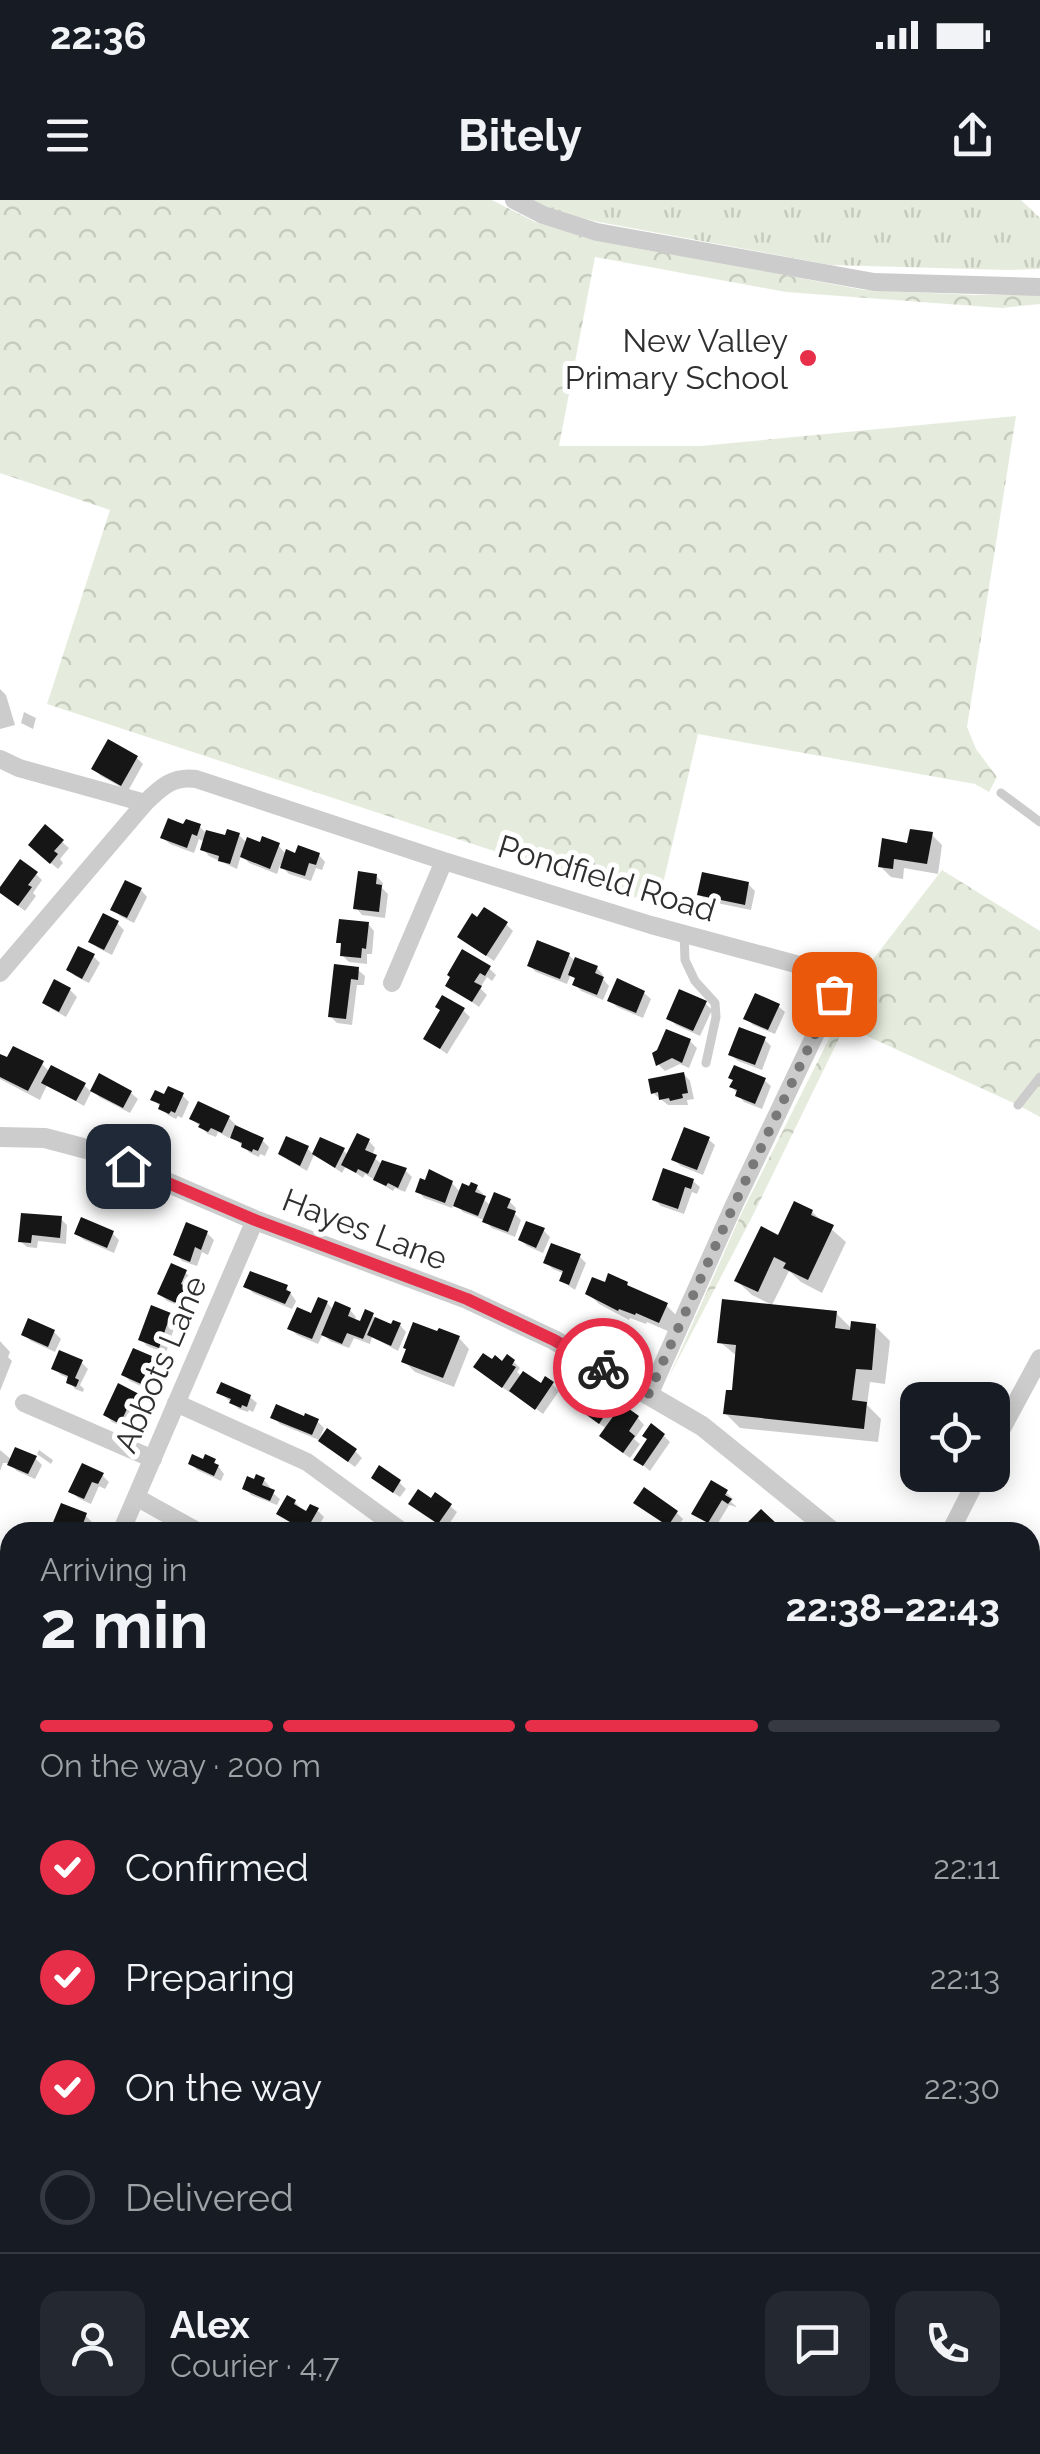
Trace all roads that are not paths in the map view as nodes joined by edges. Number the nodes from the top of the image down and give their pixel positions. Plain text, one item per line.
1 (514, 200) edge
2 (1040, 287) edge
3 (0, 759) edge
4 (1001, 793) dead end
5 (145, 803) junction
6 (1040, 822) edge
7 (444, 861) junction
8 (684, 934) junction
9 (0, 973) edge
10 (392, 983) dead end
11 (706, 1063) dead end
12 (1040, 1077) edge
13 (1018, 1104) dead end
14 (0, 1137) edge
15 (255, 1220) junction
16 (1040, 1358) edge
17 (648, 1395) junction
18 (24, 1403) dead end
19 (176, 1403) junction
20 (1010, 1414) edge
21 (153, 1459) junction
22 (970, 1492) edge
23 (136, 1497) junction
24 (125, 1522) edge
25 (181, 1522) edge
26 (389, 1522) edge
27 (821, 1522) edge
28 (955, 1522) edge

1 - 2 street
3 - 5 street
4 - 6 lane
5 - 7 street, Pondfield Road
5 - 9 street, Pondfield Road
7 - 8 street, Pondfield Road
7 - 10 street
8 - 11 lane
8 - 17 street, Pondfield Road
12 - 13 lane
14 - 15 street, Hayes Lane
15 - 17 street, Hayes Lane
15 - 19 street, Abbots Lane
16 - 20 street
17 - 27 street, Hayes Lane
18 - 21 street
19 - 21 street, Abbots Lane
19 - 26 street
21 - 23 street, Abbots Lane
22 - 28 street
23 - 24 street, Abbots Lane
23 - 25 street

